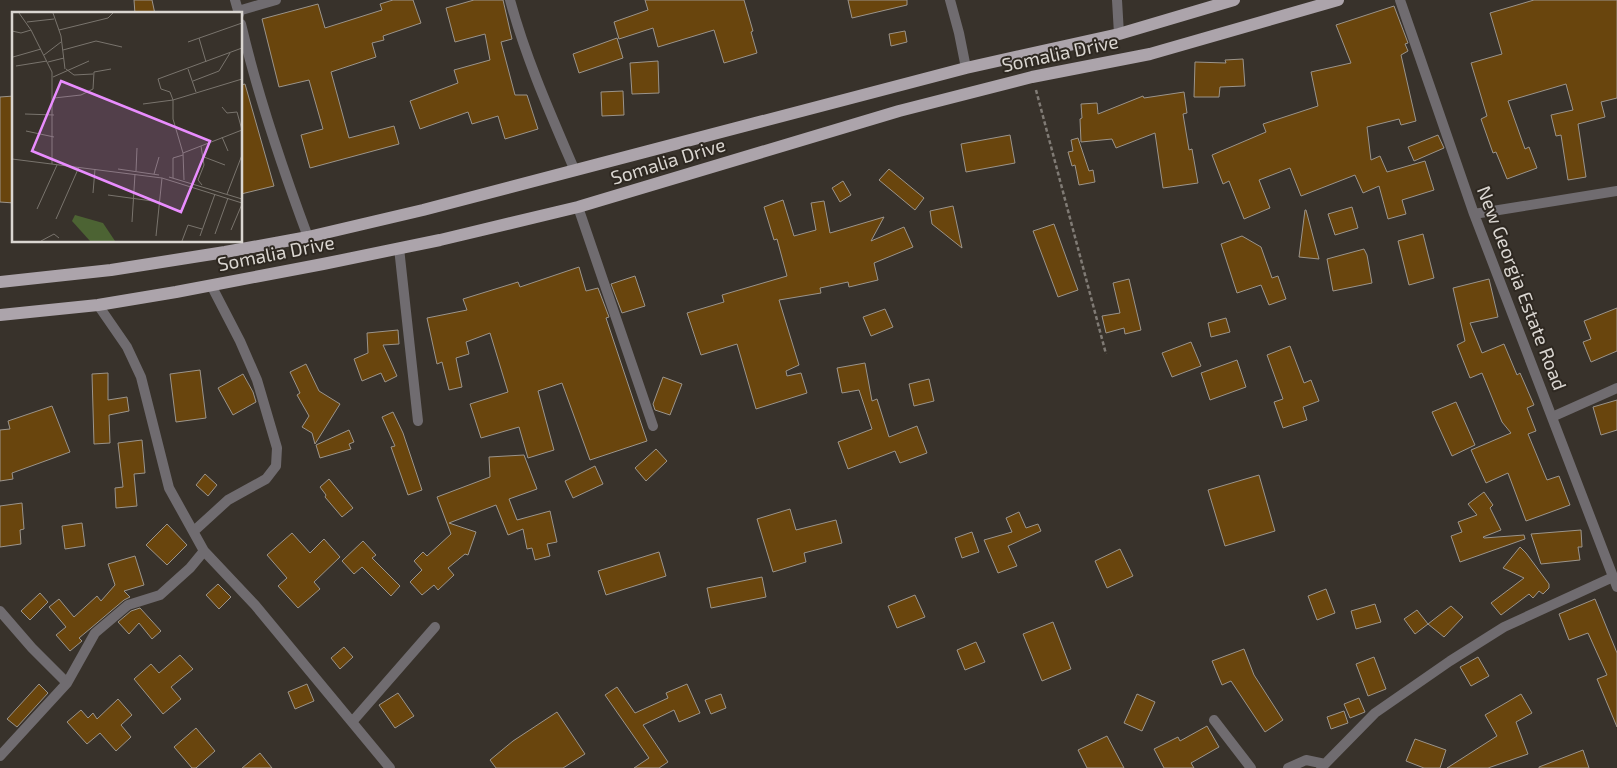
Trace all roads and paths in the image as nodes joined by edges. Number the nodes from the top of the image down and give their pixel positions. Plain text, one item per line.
1 (235, 0) edge
2 (276, 0) edge
3 (510, 0) edge
4 (950, 0) edge
5 (1117, 0) edge
6 (1234, 0) edge
7 (1338, 0) edge
8 (1400, 0) edge
9 (239, 12) edge
10 (242, 28) edge
11 (1119, 34) junction
12 (966, 68) junction
13 (1032, 77) junction
14 (576, 171) junction
15 (1617, 191) edge
16 (578, 207) junction
17 (1474, 214) junction
18 (308, 236) junction
19 (399, 248) junction
20 (0, 282) edge
21 (211, 285) junction
22 (98, 305) junction
23 (0, 315) edge
24 (1106, 354) dead end
25 (1617, 388) edge
26 (1552, 417) junction
27 (418, 422) dead end
28 (653, 426) dead end
29 (194, 532) junction
30 (204, 551) junction
31 (1615, 582) edge
32 (0, 611) edge
33 (436, 627) dead end
34 (67, 682) junction
35 (1214, 720) dead end
36 (352, 722) junction
37 (0, 756) edge
38 (1323, 766) edge
39 (390, 768) edge
40 (1251, 768) edge
41 (1288, 768) edge

1 - 9 street
2 - 9 street
3 - 14 street
4 - 12 street
5 - 11 street
6 - 11 main road, Somalia Drive
7 - 13 main road, Somalia Drive
8 - 17 street, New Georgia Estate Road
10 - 18 street
11 - 12 main road, Somalia Drive
12 - 14 main road, Somalia Drive
13 - 16 main road, Somalia Drive
13 - 24 path
14 - 18 main road, Somalia Drive
15 - 17 street
16 - 19 main road, Somalia Drive
16 - 28 street
17 - 26 street, New Georgia Estate Road
18 - 20 main road, Somalia Drive
19 - 21 main road, Somalia Drive
19 - 27 street
21 - 22 main road, Somalia Drive
21 - 29 street
22 - 23 main road, Somalia Drive
22 - 29 street
25 - 26 street
26 - 31 street, New Georgia Estate Road
29 - 30 street
30 - 34 street
30 - 36 street
31 - 38 street
32 - 34 street
33 - 36 street
34 - 37 street
35 - 40 street
36 - 39 street
38 - 41 street

